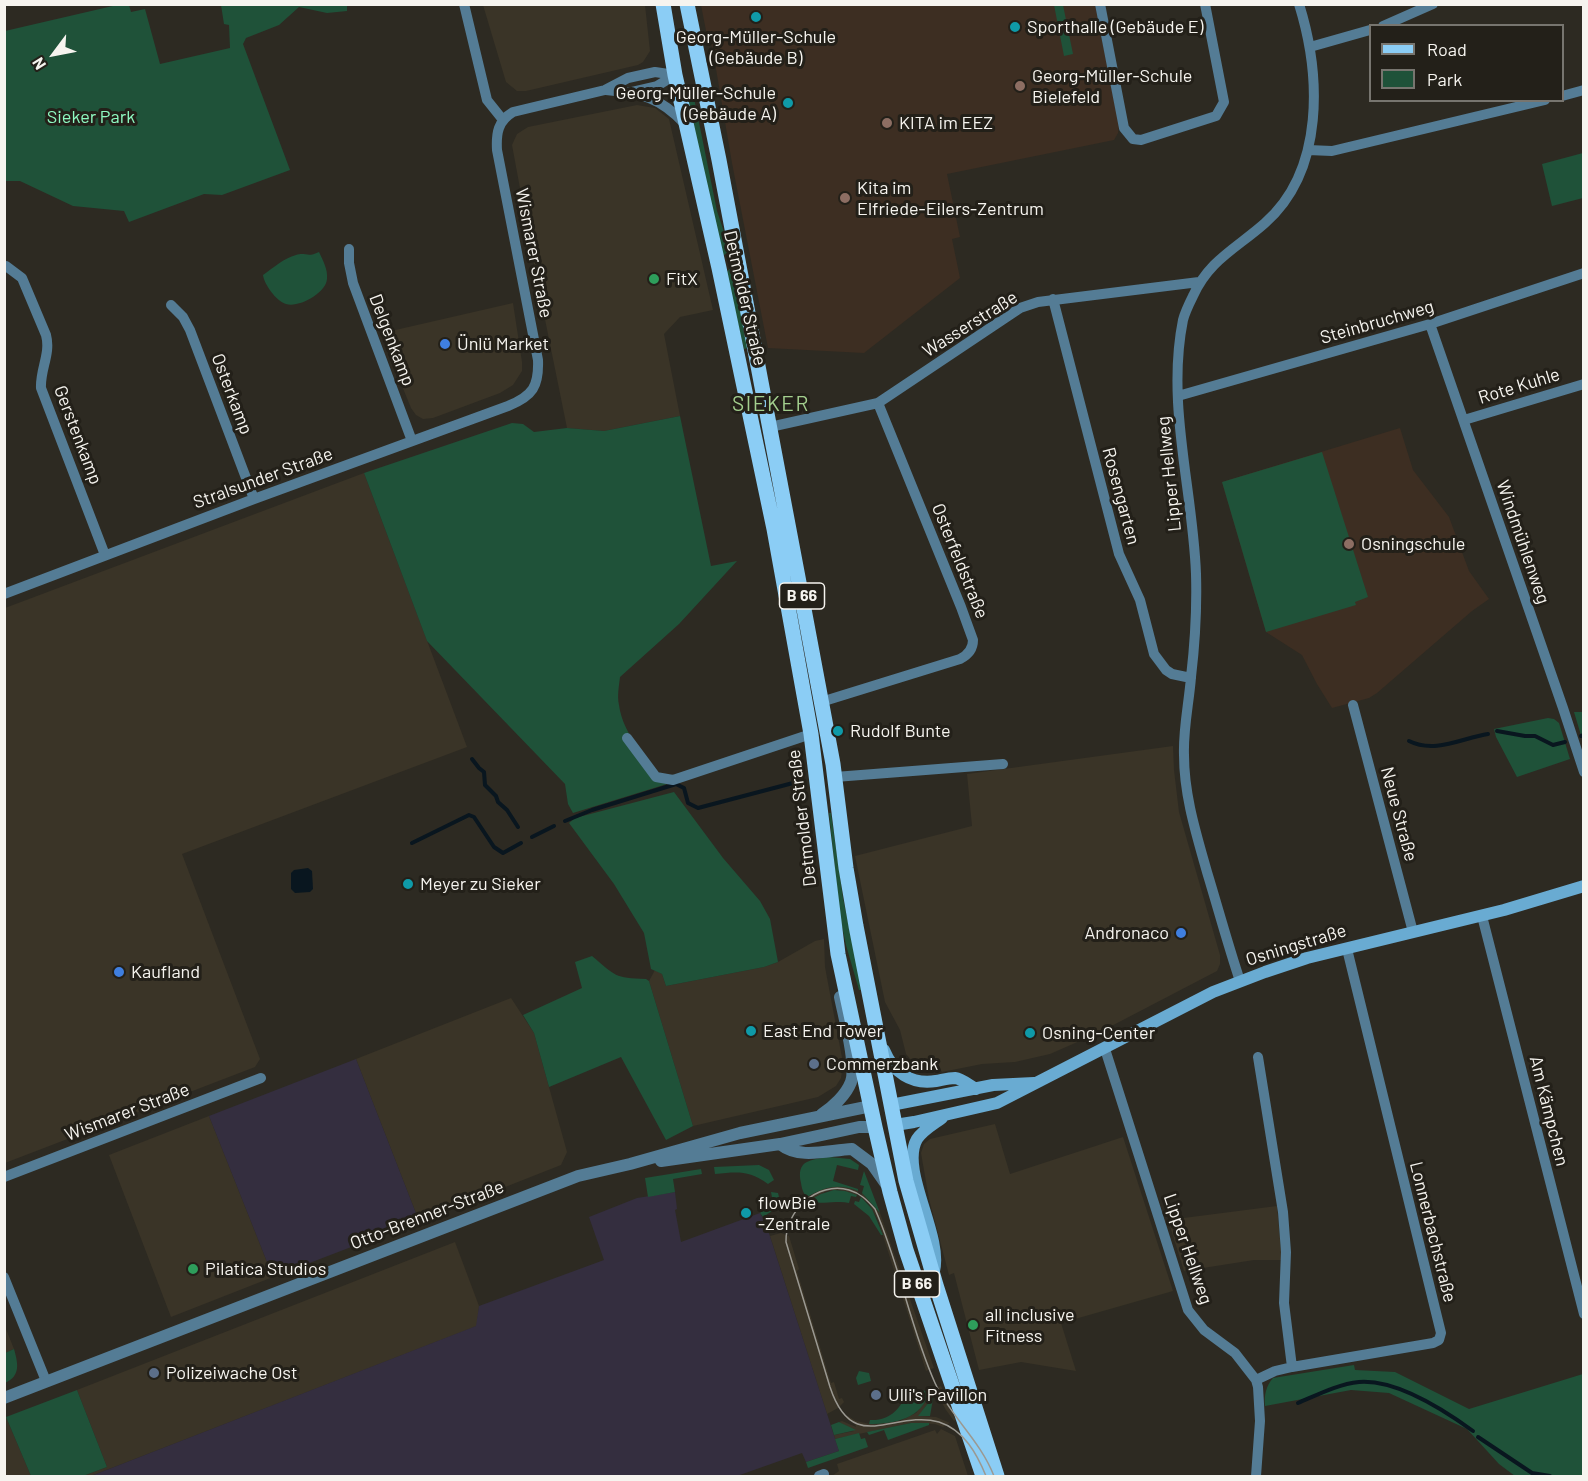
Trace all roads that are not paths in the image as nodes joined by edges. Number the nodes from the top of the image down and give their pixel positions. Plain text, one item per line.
1 (464, 4) edge
2 (663, 4) edge
3 (687, 4) edge
4 (1100, 4) edge
5 (1205, 4) edge
6 (1299, 4) edge
7 (1433, 4) edge
8 (1388, 24) edge
9 (1369, 31) edge
10 (1310, 47) junction
11 (701, 70) junction
12 (675, 75) junction
13 (605, 90) junction
14 (1584, 90) edge
15 (631, 92) junction
16 (1564, 96) edge
17 (1537, 102) edge
18 (503, 120) junction
19 (687, 126) junction
20 (1308, 150) junction
21 (349, 249) dead end
22 (6, 266) edge
23 (1584, 273) edge
24 (1199, 282) junction
25 (1053, 299) junction
26 (171, 305) dead end
27 (1430, 324) junction
28 (1584, 384) edge
29 (531, 393) joint
30 (1178, 396) junction
31 (878, 403) junction
32 (1464, 420) junction
33 (770, 427) junction
34 (412, 441) junction
35 (254, 499) junction
36 (105, 555) junction
37 (4, 594) edge
38 (1191, 678) junction
39 (821, 702) junction
40 (1353, 705) dead end
41 (811, 734) junction
42 (627, 738) dead end
43 (1004, 764) dead end
44 (1584, 772) edge
45 (835, 777) junction
46 (1584, 885) edge
47 (1482, 916) junction
48 (1413, 932) junction
49 (1347, 948) junction
50 (838, 954) junction
51 (1240, 981) junction
52 (877, 1034) junction
53 (1105, 1049) junction
54 (1258, 1057) dead end
55 (261, 1078) dead end
56 (1035, 1083) junction
57 (976, 1089) junction
58 (871, 1106) junction
59 (891, 1106) junction
60 (947, 1115) junction
61 (819, 1116) junction
62 (895, 1125) junction
63 (875, 1127) junction
64 (780, 1144) junction
65 (630, 1164) junction
66 (4, 1177) edge
67 (890, 1192) junction
68 (933, 1276) junction
69 (4, 1277) edge
70 (1584, 1314) edge
71 (1292, 1367) junction
72 (1256, 1380) junction
73 (46, 1381) junction
74 (4, 1398) edge
75 (983, 1476) edge
76 (997, 1476) edge
77 (1256, 1476) edge

1 - 18 street
2 - 12 main road, Detmolder Straße / B 66
3 - 11 main road, Detmolder Straße / B 66
4 - 5 street
6 - 10 street, Lipper Hellweg
7 - 8 street
9 - 10 street
10 - 20 street, Lipper Hellweg
11 - 12 main road
11 - 33 main road, Detmolder Straße / B 66
12 - 13 street
12 - 15 street
12 - 19 main road, Detmolder Straße / B 66
13 - 15 street
13 - 18 street
14 - 16 street
15 - 19 street
17 - 20 street
18 - 29 street, Wismarer Straße
19 - 41 main road, Detmolder Straße / B 66
20 - 24 street, Lipper Hellweg
21 - 34 street, Delgenkamp
22 - 36 street, Gerstenkamp
23 - 27 street, Steinbruchweg
24 - 25 street, Wasserstraße
24 - 30 street, Lipper Hellweg
25 - 31 street, Wasserstraße
25 - 38 street, Rosengarten
26 - 35 street, Osterkamp
27 - 30 street, Steinbruchweg
27 - 32 street, Windmühlenweg
28 - 32 street, Rote Kuhle
29 - 34 street, Stralsunder Straße
30 - 38 street, Lipper Hellweg
31 - 33 street, Wasserstraße
31 - 39 street, Osterfeldstraße
32 - 44 street, Windmühlenweg
33 - 39 main road, Detmolder Straße / B 66
34 - 35 street, Stralsunder Straße
35 - 36 street, Stralsunder Straße
36 - 37 street, Stralsunder Straße
38 - 51 street, Lipper Hellweg
39 - 45 main road, Detmolder Straße / B 66
40 - 48 street, Neue Straße
41 - 42 street
41 - 50 main road, Detmolder Straße / B 66
43 - 45 street, Detmolder Straße
45 - 52 main road, Detmolder Straße / B 66
46 - 47 main road, Osningstraße
47 - 48 main road, Osningstraße
47 - 70 street, Am Kämpchen
48 - 49 main road, Osningstraße
49 - 51 main road, Osningstraße
49 - 71 street, Lonnerbachstraße
50 - 58 main road, Detmolder Straße / B 66
50 - 61 street
51 - 53 main road, Osningstraße
52 - 57 main road
52 - 59 main road, Detmolder Straße / B 66
53 - 56 main road, Osningstraße
53 - 72 street, Lipper Hellweg
54 - 71 street
55 - 66 street, Wismarer Straße
56 - 57 main road, Osningstraße
56 - 60 main road, Osningstraße
57 - 59 main road, Osningstraße
58 - 59 main road
58 - 61 street, Otto-Brenner-Straße
58 - 63 main road, Detmolder Straße / B 66
59 - 62 main road, Detmolder Straße / B 66
60 - 62 main road, Osningstraße
60 - 68 main road
61 - 65 street, Otto-Brenner-Straße
62 - 63 main road
62 - 68 main road, Detmolder Straße / B 66
63 - 64 street, Otto-Brenner-Straße
63 - 67 main road, Detmolder Straße / B 66
64 - 65 street, Otto-Brenner-Straße
64 - 67 street, B 66
65 - 73 street, Otto-Brenner-Straße
67 - 75 main road, Detmolder Straße / B 66
68 - 76 main road, Detmolder Straße / B 66
69 - 73 street
71 - 72 street, Lonnerbachstraße
72 - 77 street
73 - 74 street, Otto-Brenner-Straße

